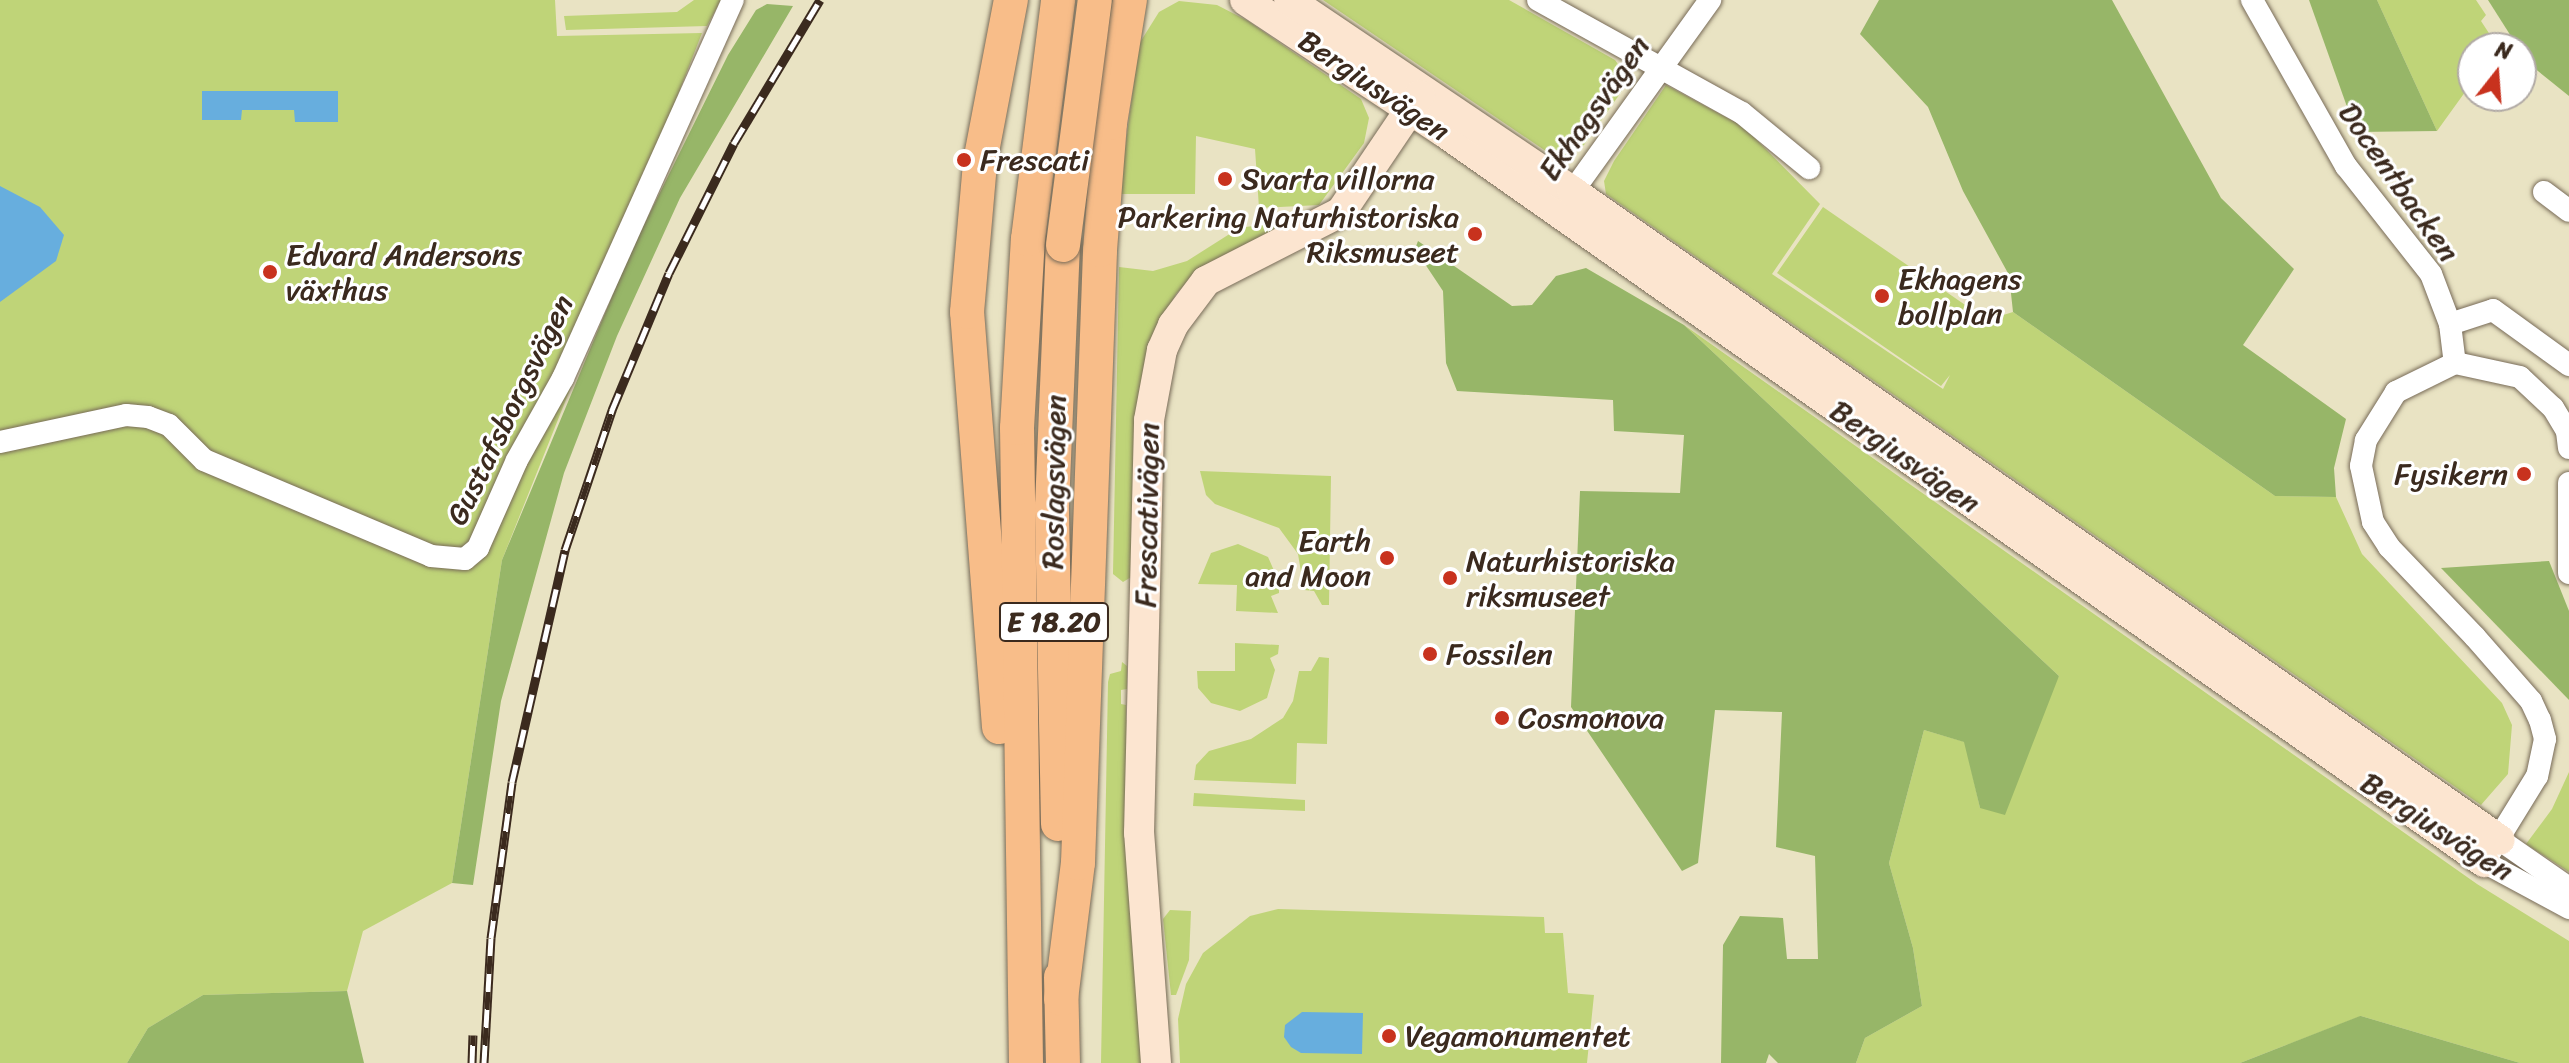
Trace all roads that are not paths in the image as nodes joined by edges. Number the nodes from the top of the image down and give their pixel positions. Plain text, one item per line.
1 (733, 0) edge
2 (1011, 0) edge
3 (1059, 0) edge
4 (1095, 0) edge
5 (1116, 0) edge
6 (1130, 0) edge
7 (1245, 0) edge
8 (1289, 0) edge
9 (1538, 0) edge
10 (1710, 0) edge
11 (2252, 0) edge
12 (1659, 65) junction
13 (1417, 99) junction
14 (1809, 168) dead end
15 (2544, 192) dead end
16 (1565, 202) junction
17 (2569, 211) edge
18 (2450, 324) junction
19 (2455, 363) junction
20 (2569, 365) edge
21 (0, 442) edge
22 (2569, 448) edge
23 (2569, 483) edge
24 (2569, 573) edge
25 (2492, 851) junction
26 (2569, 888) edge
27 (2569, 908) edge
28 (1024, 947) junction
29 (1061, 999) junction
30 (1026, 1063) edge
31 (1063, 1063) edge
32 (1156, 1063) edge

1 - 21 street, Gustafsborgsvägen
2 - 28 main road
3 - 5 street
3 - 28 main road, Roslagsvägen / E 18.20
4 - 29 main road, Roslagsvägen / E 18.20, bridge
6 - 29 main road
7 - 13 street, Bergiusvägen
8 - 13 street, Bergiusvägen
9 - 12 street
10 - 12 street, Ekhagsvägen
11 - 18 street, Docentbacken
12 - 14 street
12 - 16 street, Ekhagsvägen
13 - 16 street, Bergiusvägen
13 - 32 street, Frescativägen
15 - 17 street
16 - 25 street, Bergiusvägen
18 - 19 street, Docentbacken
18 - 20 street
19 - 22 street
19 - 25 street
23 - 24 street
25 - 26 street, Bergiusvägen
25 - 27 street, Bergiusvägen
28 - 30 main road, Roslagsvägen / E 18.20
29 - 31 main road, Roslagsvägen / E 18.20

